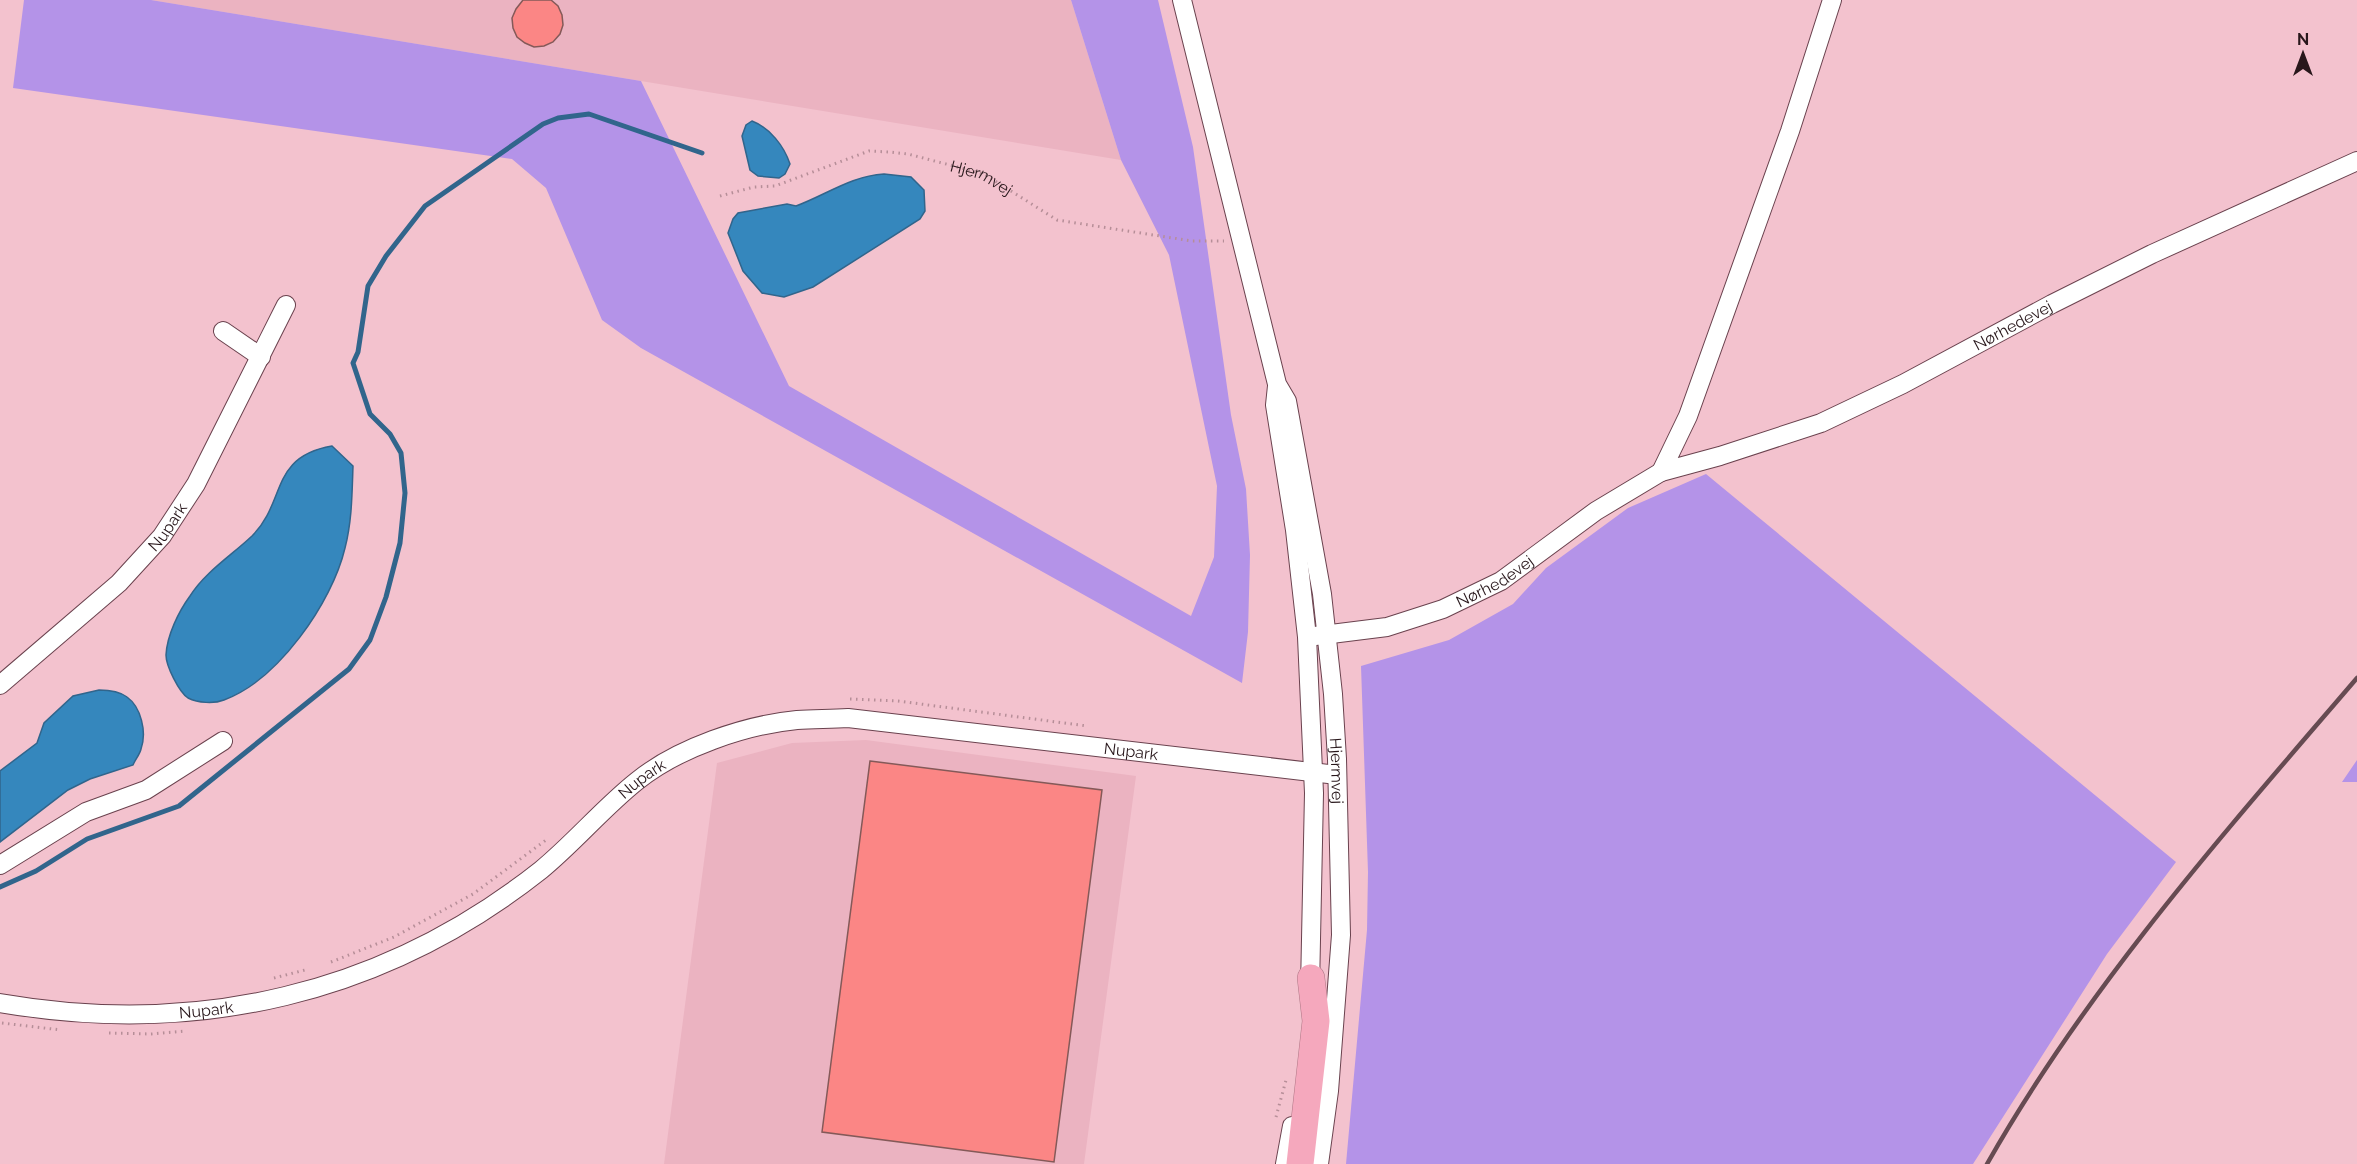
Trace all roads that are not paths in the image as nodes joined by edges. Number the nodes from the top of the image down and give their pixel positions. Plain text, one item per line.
1 (1182, 0) edge
2 (1832, 0) edge
3 (2357, 161) edge
4 (286, 305) dead end
5 (223, 331) dead end
6 (261, 357) junction
7 (1277, 384) junction
8 (1661, 472) junction
9 (1327, 634) junction
10 (1307, 637) junction
11 (0, 685) edge
12 (223, 741) dead end
13 (1314, 772) junction
14 (1337, 775) junction
15 (0, 865) edge
16 (1311, 978) junction
17 (0, 1003) edge
18 (1285, 1164) edge
19 (1300, 1164) edge
20 (1319, 1164) edge

1 - 7 street, Hjermvej
2 - 8 street
3 - 8 street, Nørhedevej
4 - 6 street, Nupark
5 - 6 street
6 - 11 street, Nupark
7 - 9 street, Hjermvej
7 - 10 street, Hjermvej
8 - 9 street, Nørhedevej
9 - 10 street, Nørhedevej
9 - 14 street, Hjermvej
10 - 13 street, Hjermvej
12 - 15 street
13 - 14 street, Nupark
13 - 16 street, Hjermvej
13 - 17 street, Nupark
14 - 20 street, Hjermvej
16 - 18 street, Hjermvej
16 - 19 highway

